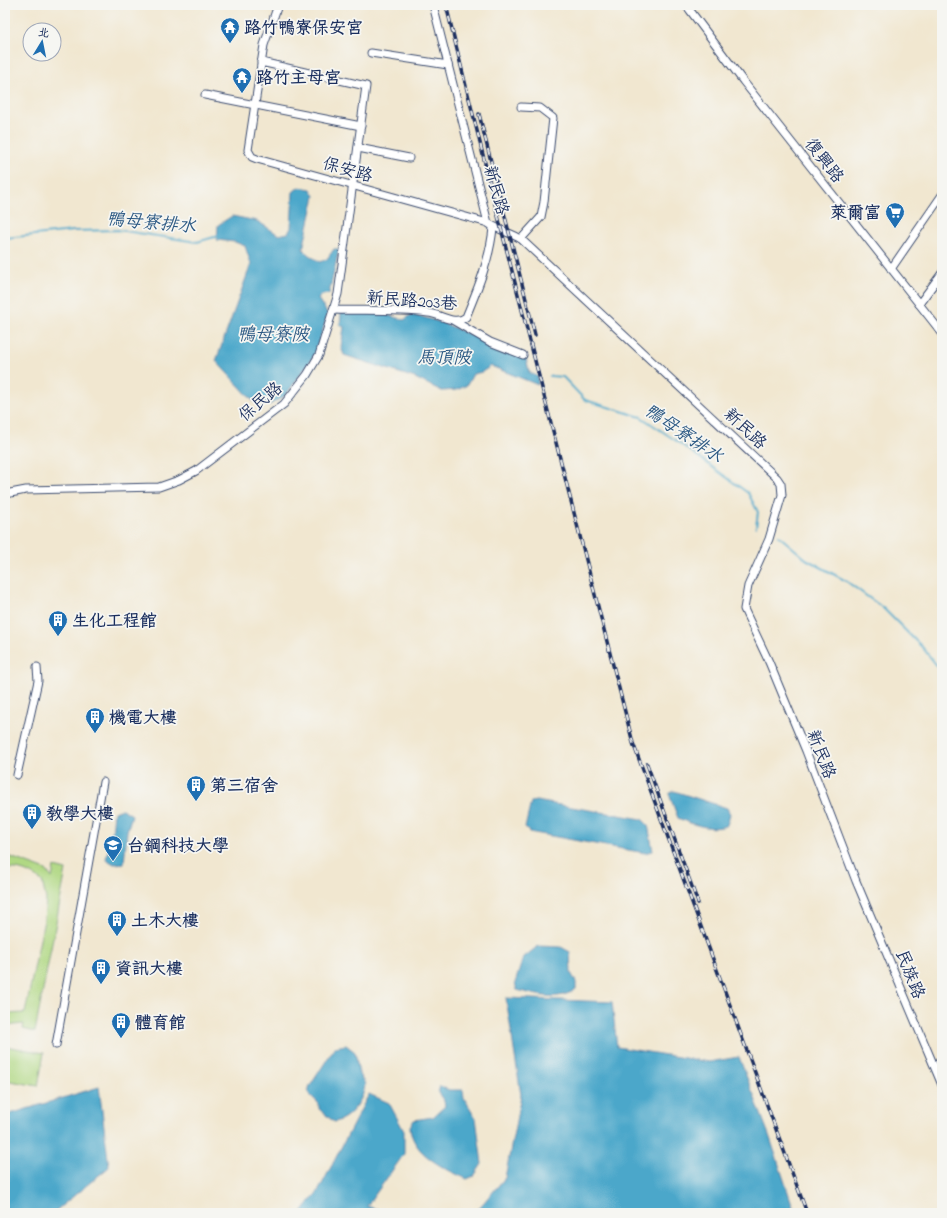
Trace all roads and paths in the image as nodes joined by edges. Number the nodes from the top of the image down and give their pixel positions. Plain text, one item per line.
1 (278, 5) edge
2 (433, 5) edge
3 (686, 5) edge
4 (371, 53) dead end
5 (261, 62) junction
6 (448, 65) junction
7 (205, 95) dead end
8 (255, 104) junction
9 (521, 108) dead end
10 (361, 126) junction
11 (358, 148) junction
12 (409, 158) dead end
13 (351, 186) junction
14 (942, 195) edge
15 (490, 225) junction
16 (521, 239) junction
17 (891, 269) junction
18 (942, 273) edge
19 (919, 304) junction
20 (334, 310) junction
21 (454, 321) junction
22 (942, 334) edge
23 (523, 355) dead end
24 (5, 494) edge
25 (37, 667) dead end
26 (17, 775) dead end
27 (103, 782) dead end
28 (882, 940) joint
29 (56, 1045) dead end
30 (942, 1085) edge

1 - 5 street, 保安路
2 - 6 street, 新民路
3 - 17 street, 復興路
4 - 6 street
5 - 8 street, 保安路
5 - 10 street, 保民路
6 - 15 street, 新民路
7 - 8 street
8 - 10 street
8 - 13 street, 保安路
9 - 16 street
10 - 11 street, 保民路
11 - 12 street
11 - 13 street, 保民路
13 - 15 street, 保安路
13 - 20 street, 保民路
14 - 17 street
15 - 16 street, 新民路
15 - 21 street, 新民路203巷
16 - 28 street, 新民路
17 - 19 street, 復興路
18 - 19 street
19 - 22 street, 復興路
20 - 21 street, 新民路203巷
20 - 24 street, 保民路
21 - 23 street
25 - 26 street
27 - 29 street
28 - 30 street, 民族路

